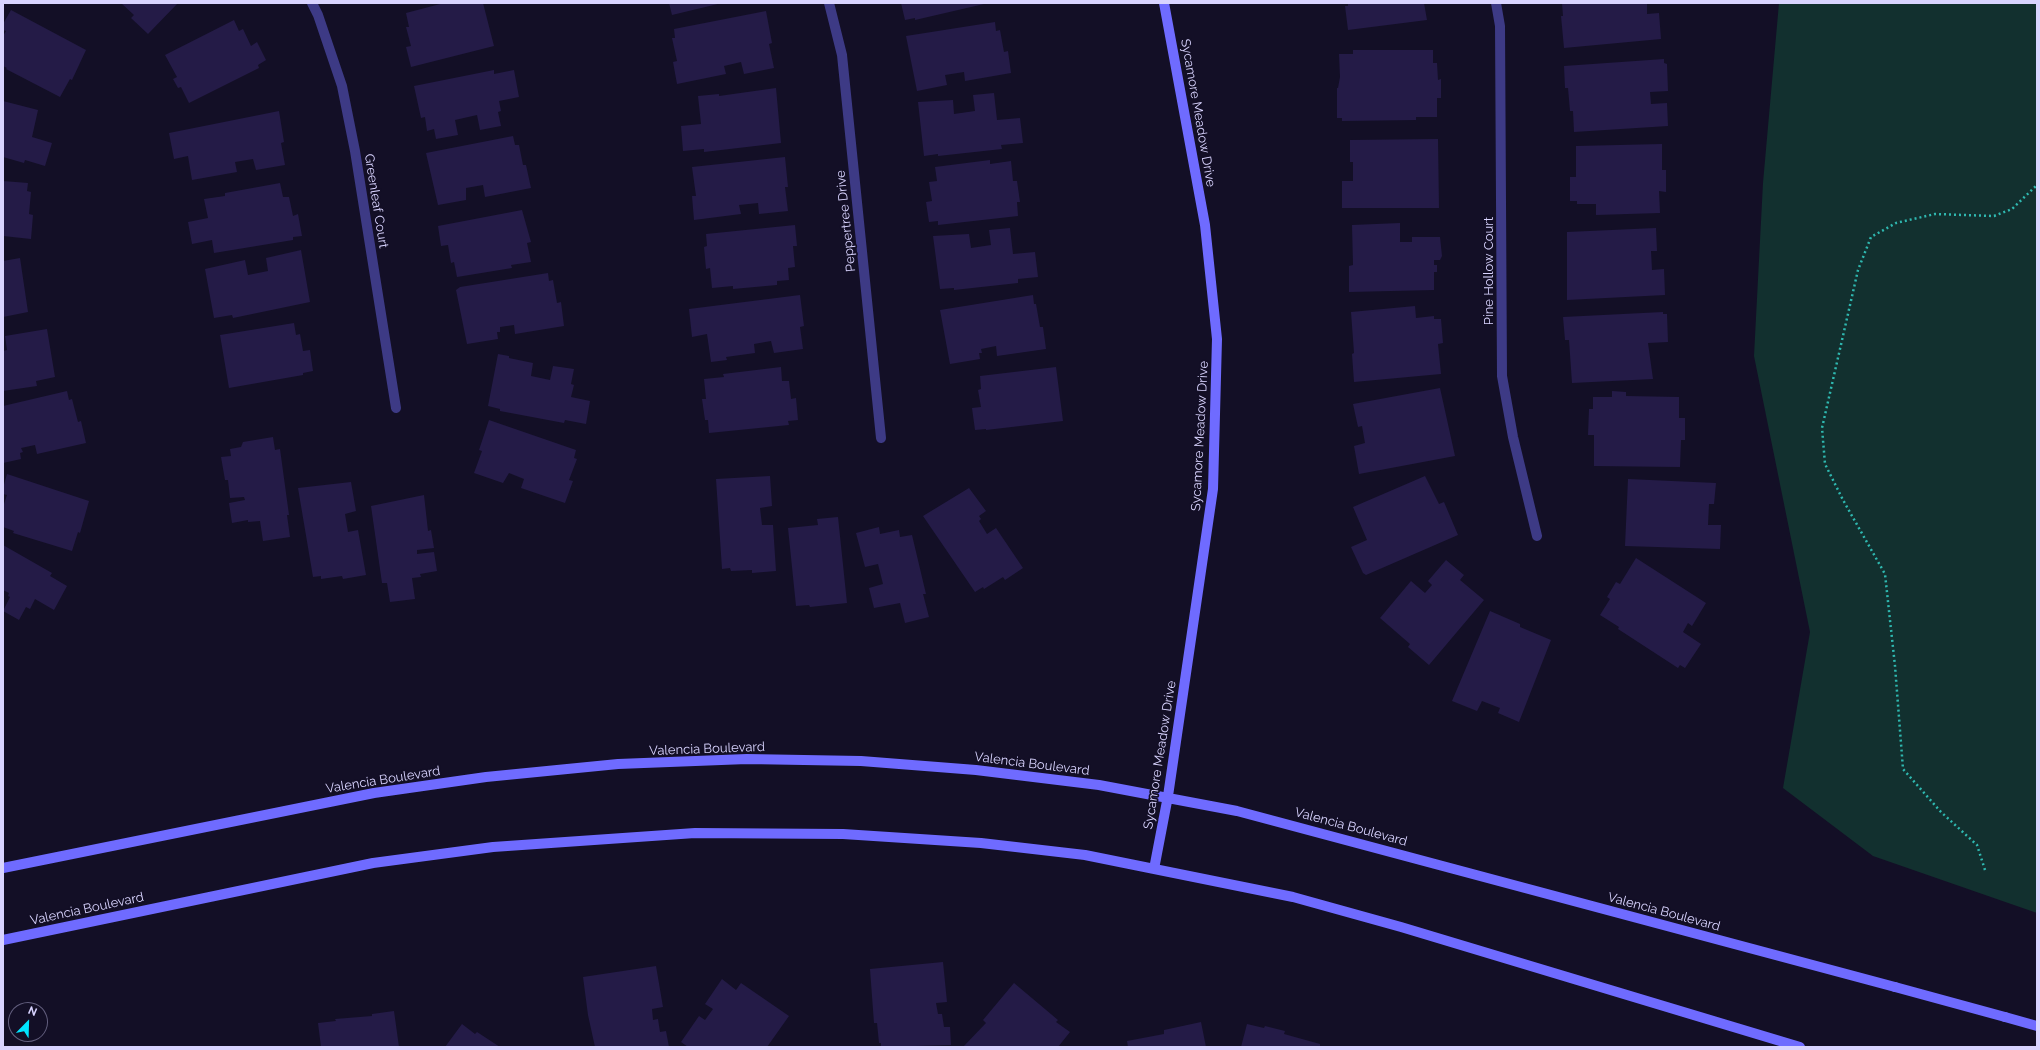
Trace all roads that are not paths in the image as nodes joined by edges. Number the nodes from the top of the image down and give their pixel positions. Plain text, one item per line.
1 (312, 3) edge
2 (829, 3) edge
3 (1164, 3) edge
4 (1496, 3) edge
5 (396, 408) dead end
6 (881, 438) dead end
7 (1537, 536) dead end
8 (1168, 796) junction
9 (3, 868) edge
10 (1154, 869) junction
11 (3, 940) edge
12 (2037, 1026) edge
13 (1800, 1047) edge

1 - 5 street, Greenleaf Court
2 - 6 street, Peppertree Drive
3 - 8 street, Sycamore Meadow Drive
4 - 7 street, Pine Hollow Court
8 - 9 street, Valencia Boulevard
8 - 10 street, Sycamore Meadow Drive
8 - 12 street, Valencia Boulevard, bridge
10 - 11 street, Valencia Boulevard
10 - 13 street, Valencia Boulevard

